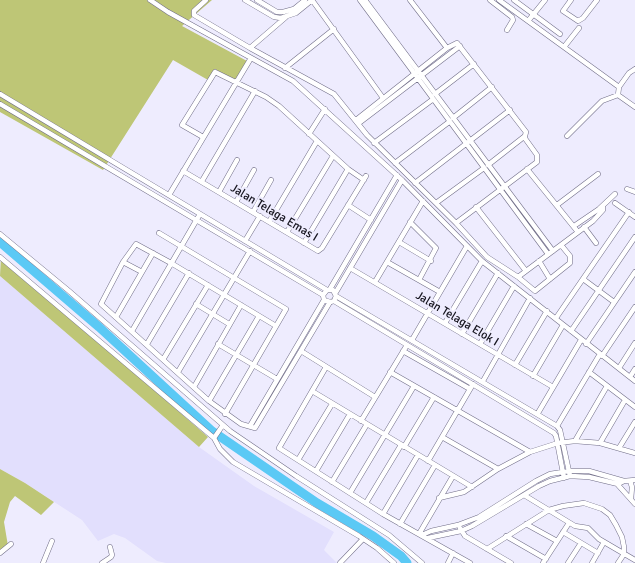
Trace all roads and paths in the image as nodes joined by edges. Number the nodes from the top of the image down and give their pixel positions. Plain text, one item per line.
1 (150, 0) edge
2 (206, 0) edge
3 (245, 0) edge
4 (257, 0) edge
5 (305, 0) edge
6 (312, 0) edge
7 (360, 0) edge
8 (365, 0) edge
9 (410, 0) edge
10 (490, 0) edge
11 (499, 0) edge
12 (514, 0) edge
13 (545, 0) edge
14 (571, 0) edge
15 (597, 0) edge
16 (286, 12) junction
17 (534, 14) junction
18 (286, 18) junction
19 (528, 21) junction
20 (578, 28) dead end
21 (334, 29) junction
22 (507, 30) dead end
23 (560, 34) dead end
24 (460, 46) junction
25 (564, 47) junction
26 (250, 48) junction
27 (447, 48) junction
28 (251, 58) junction
29 (474, 64) junction
30 (285, 68) junction
31 (635, 69) edge
32 (417, 75) junction
33 (237, 82) junction
34 (492, 87) junction
35 (619, 87) junction
36 (255, 92) junction
37 (0, 94) edge
38 (435, 94) junction
39 (618, 95) junction
40 (383, 98) junction
41 (432, 100) junction
42 (0, 104) edge
43 (635, 107) edge
44 (324, 109) junction
45 (510, 110) junction
46 (451, 120) junction
47 (358, 121) junction
48 (309, 134) junction
49 (567, 136) dead end
50 (203, 137) junction
51 (524, 137) junction
52 (317, 141) junction
53 (468, 142) junction
54 (374, 143) junction
55 (333, 156) junction
56 (237, 160) dead end
57 (395, 163) junction
58 (486, 166) junction
59 (348, 169) junction
60 (527, 169) junction
61 (254, 170) dead end
62 (183, 171) junction
63 (598, 174) dead end
64 (396, 175) junction
65 (271, 180) dead end
66 (402, 180) junction
67 (202, 181) junction
68 (415, 183) junction
69 (505, 186) junction
70 (627, 189) dead end
71 (500, 190) junction
72 (219, 192) junction
73 (635, 192) edge
74 (615, 194) dead end
75 (169, 195) junction
76 (423, 201) junction
77 (236, 202) junction
78 (436, 203) junction
79 (615, 203) dead end
80 (348, 205) junction
81 (557, 206) junction
82 (603, 206) junction
83 (476, 207) junction
84 (253, 212) junction
85 (629, 212) junction
86 (200, 214) junction
87 (260, 216) junction
88 (635, 217) edge
89 (196, 220) junction
90 (371, 220) junction
91 (269, 222) junction
92 (410, 222) junction
93 (456, 223) junction
94 (574, 226) junction
95 (584, 227) junction
96 (287, 232) junction
97 (578, 232) junction
98 (159, 233) dead end
99 (0, 234) edge
100 (635, 237) edge
101 (245, 241) junction
102 (304, 242) junction
103 (399, 242) junction
104 (596, 243) dead end
105 (561, 245) junction
106 (181, 246) junction
107 (467, 246) junction
108 (250, 252) junction
109 (153, 253) junction
110 (551, 253) junction
111 (0, 257) edge
112 (431, 261) junction
113 (482, 261) junction
114 (539, 261) junction
115 (123, 262) junction
116 (387, 262) junction
117 (171, 263) junction
118 (350, 268) junction
119 (526, 271) junction
120 (142, 272) junction
121 (635, 272) edge
122 (189, 273) junction
123 (498, 273) junction
124 (235, 277) junction
125 (518, 277) junction
126 (550, 279) junction
127 (419, 280) junction
128 (583, 280) junction
129 (375, 282) junction
130 (208, 285) junction
131 (514, 286) junction
132 (329, 289) junction
133 (598, 291) junction
134 (440, 292) junction
135 (336, 294) junction
136 (225, 295) junction
137 (324, 298) junction
138 (530, 298) junction
139 (332, 302) junction
140 (614, 302) junction
141 (196, 304) junction
142 (240, 305) junction
143 (635, 307) edge
144 (547, 311) junction
145 (428, 313) junction
146 (213, 314) junction
147 (630, 314) junction
148 (259, 316) junction
149 (116, 317) junction
150 (556, 318) junction
151 (635, 318) edge
152 (445, 323) junction
153 (229, 324) junction
154 (563, 325) junction
155 (276, 326) junction
156 (132, 331) junction
157 (571, 331) junction
158 (462, 334) junction
159 (412, 340) junction
160 (581, 340) junction
161 (635, 343) edge
162 (147, 344) junction
163 (218, 344) junction
164 (480, 344) junction
165 (586, 344) junction
166 (407, 345) junction
167 (301, 351) junction
168 (403, 351) junction
169 (498, 355) junction
170 (601, 355) junction
171 (236, 356) junction
172 (164, 358) junction
173 (515, 365) junction
174 (253, 366) junction
175 (326, 367) junction
176 (618, 368) junction
177 (635, 369) edge
178 (178, 372) junction
179 (390, 372) junction
180 (589, 372) junction
181 (533, 376) junction
182 (630, 377) junction
183 (277, 380) junction
184 (483, 381) junction
185 (635, 381) edge
186 (473, 384) junction
187 (414, 386) junction
188 (607, 386) junction
189 (194, 387) junction
190 (553, 387) junction
191 (470, 389) junction
192 (312, 392) junction
193 (376, 397) junction
194 (434, 397) junction
195 (625, 400) junction
196 (209, 401) junction
197 (332, 404) junction
198 (635, 407) edge
199 (458, 411) junction
200 (538, 413) junction
201 (226, 414) junction
202 (350, 414) junction
203 (361, 421) junction
204 (635, 422) edge
205 (367, 424) junction
206 (250, 426) junction
207 (557, 426) junction
208 (222, 427) junction
209 (384, 435) junction
210 (215, 437) junction
211 (442, 437) junction
212 (575, 441) junction
213 (558, 443) junction
214 (563, 443) junction
215 (600, 443) junction
216 (403, 446) junction
217 (619, 448) junction
218 (530, 452) junction
219 (635, 453) edge
220 (418, 455) junction
221 (298, 460) junction
222 (428, 461) junction
223 (435, 465) junction
224 (498, 469) junction
225 (569, 470) junction
226 (316, 471) junction
227 (562, 472) junction
228 (453, 476) junction
229 (570, 476) junction
230 (564, 478) junction
231 (620, 481) junction
232 (633, 481) edge
233 (332, 482) junction
234 (472, 487) junction
235 (350, 493) junction
236 (524, 495) junction
237 (439, 498) junction
238 (631, 499) junction
239 (366, 503) junction
240 (635, 504) edge
241 (549, 510) junction
242 (382, 514) junction
243 (569, 523) junction
244 (400, 524) junction
245 (526, 524) junction
246 (458, 525) junction
247 (461, 531) junction
248 (563, 532) junction
249 (421, 534) junction
250 (506, 536) junction
251 (363, 538) junction
252 (428, 538) junction
253 (52, 541) dead end
254 (557, 541) junction
255 (604, 542) junction
256 (581, 543) junction
257 (12, 544) dead end
258 (110, 548) dead end
259 (487, 549) junction
260 (0, 553) edge
261 (453, 553) junction
262 (598, 553) junction
263 (624, 554) junction
264 (635, 560) edge
265 (545, 561) edge
266 (43, 563) edge
267 (102, 563) edge
268 (340, 563) edge
269 (394, 563) edge
270 (422, 563) edge
271 (448, 563) edge
272 (470, 563) edge
273 (511, 563) edge
274 (568, 563) edge
275 (592, 563) edge
276 (618, 563) edge

1 - 28 street
2 - 26 street
3 - 18 street
4 - 16 street
5 - 16 street
6 - 18 street
6 - 21 street
7 - 32 street
8 - 32 street
9 - 27 street
10 - 22 street
11 - 19 street
12 - 17 street
13 - 17 street
14 - 15 street
16 - 18 street
17 - 19 street
17 - 23 street
18 - 26 street
19 - 25 street
20 - 25 street
21 - 30 street
21 - 40 street
24 - 27 street
24 - 29 street
24 - 32 street
25 - 35 street
26 - 30 street
27 - 32 street
28 - 33 street
28 - 44 street
29 - 34 street
29 - 38 street
30 - 47 street
31 - 35 street
32 - 38 street
32 - 40 street
32 - 41 street
32 - 47 street
33 - 36 street
33 - 50 street
33 - 50 street
34 - 45 street
34 - 46 street
35 - 39 street
36 - 48 street
36 - 67 street
37 - 75 street
38 - 46 street
39 - 43 street
39 - 49 street
40 - 47 street
41 - 46 street
41 - 54 street
42 - 89 street
44 - 48 street
44 - 64 street
45 - 51 street
45 - 53 street
46 - 53 street
46 - 57 street
47 - 54 street
48 - 52 street
50 - 62 street
51 - 58 street
51 - 60 street
52 - 55 street
52 - 91 street
53 - 58 street
53 - 68 street
54 - 57 street
55 - 59 street
55 - 96 street
56 - 72 street
57 - 68 street
58 - 69 street
58 - 71 street
58 - 78 street
59 - 80 street, Jalan Telaga Emas I
59 - 102 street
60 - 69 street
60 - 81 street
61 - 77 street
62 - 67 street, Jalan Telaga Emas I
62 - 75 street
63 - 81 street
64 - 66 street
64 - 90 street
65 - 84 street
66 - 76 street
66 - 118 street
67 - 72 street, Jalan Telaga Emas I
68 - 78 street
69 - 71 street
69 - 110 street
70 - 73 street
71 - 83 street
71 - 110 street
72 - 77 street, Jalan Telaga Emas I
74 - 82 street
75 - 86 street
76 - 92 street
76 - 107 street
77 - 84 street, Jalan Telaga Emas I
78 - 93 street
79 - 85 street
80 - 90 street
80 - 102 street, Jalan Telaga Emas I
81 - 94 street
82 - 94 street
82 - 95 street
83 - 93 street
83 - 119 street
84 - 87 street, Jalan Telaga Emas I
85 - 88 street
85 - 128 street
86 - 89 street
86 - 101 street
87 - 91 street, Jalan Telaga Emas I
87 - 101 street
89 - 106 street
89 - 108 street
90 - 132 street
91 - 96 street, Jalan Telaga Emas I
92 - 103 street
92 - 112 street
93 - 125 street
94 - 97 street
95 - 97 street
95 - 104 street
96 - 102 street, Jalan Telaga Emas I
97 - 105 street
98 - 106 street
99 - 208 street
100 - 133 street
101 - 132 street
103 - 112 street
103 - 116 street
105 - 110 street
105 - 126 street
106 - 117 street
106 - 124 street
107 - 113 street
107 - 134 street
108 - 124 street
108 - 137 street
109 - 115 street
109 - 117 street
109 - 120 street
110 - 114 street
111 - 210 street
112 - 127 street
113 - 123 street
113 - 152 street
114 - 119 street
114 - 126 street
115 - 120 street
115 - 149 street
116 - 127 street
116 - 129 street
117 - 122 street
117 - 156 street
118 - 129 street, Jalan Telaga Elok I
118 - 135 street
119 - 125 street
120 - 149 street
121 - 140 street
122 - 130 street
122 - 162 street
123 - 131 street
123 - 158 street
124 - 136 street
124 - 155 street
125 - 126 street
127 - 134 street
128 - 133 street
128 - 150 street
129 - 145 street, Jalan Telaga Elok I
130 - 136 street
130 - 141 street
131 - 138 street
131 - 164 street
132 - 135 street
132 - 137 street
133 - 140 street
133 - 157 street
134 - 145 street
135 - 139 street
135 - 159 street
136 - 142 street
136 - 146 street
137 - 139 street
137 - 183 street
138 - 144 street
138 - 169 street
139 - 166 street
139 - 167 street
140 - 165 street
141 - 146 street
141 - 172 street
142 - 148 street
142 - 153 street
143 - 147 street
144 - 150 street
144 - 173 street
145 - 152 street, Jalan Telaga Elok I
145 - 159 street
146 - 153 street
146 - 178 street
147 - 151 street
147 - 170 street
148 - 155 street
148 - 171 street
149 - 156 street
150 - 154 street
152 - 158 street, Jalan Telaga Elok I
153 - 163 street
154 - 157 street
154 - 181 street
155 - 174 street
156 - 162 street
157 - 160 street
158 - 164 street, Jalan Telaga Elok I
159 - 184 street
160 - 165 street
160 - 190 street
161 - 176 street
162 - 172 street
163 - 171 street
163 - 189 street
164 - 169 street, Jalan Telaga Elok I
165 - 170 street
166 - 168 street
166 - 186 street
167 - 175 street
167 - 206 street
168 - 179 street
168 - 191 street
169 - 173 street, Jalan Telaga Elok I
169 - 184 street
170 - 176 street
170 - 180 street
171 - 174 street
171 - 196 street
172 - 178 street
173 - 181 street, Jalan Telaga Elok I
174 - 183 street
174 - 201 street
175 - 192 street
175 - 193 street
176 - 182 street
177 - 182 street
178 - 189 street
179 - 187 street
179 - 193 street
180 - 188 street
180 - 207 street
181 - 190 street, Jalan Telaga Elok I
182 - 185 street
183 - 206 street
184 - 200 street
186 - 191 street
186 - 213 street
187 - 194 street
187 - 209 street
188 - 195 street
188 - 212 street
189 - 196 street
190 - 200 street
191 - 199 street
192 - 197 street
192 - 221 street
193 - 203 street
194 - 199 street
194 - 216 street
195 - 198 street
195 - 215 street
196 - 201 street
197 - 202 street
197 - 221 street
199 - 211 street
199 - 218 street
200 - 207 street
201 - 206 street
202 - 203 street
202 - 226 street
203 - 205 street
204 - 217 street
205 - 209 street
205 - 233 street
207 - 214 street
208 - 210 street
208 - 270 street
209 - 216 street
209 - 235 street
210 - 251 street
211 - 222 street
211 - 224 street
212 - 214 street
212 - 215 street
213 - 214 street
213 - 218 street
213 - 227 street
214 - 225 street
215 - 217 street
216 - 220 street
216 - 239 street
217 - 219 street
218 - 224 street
220 - 222 street
220 - 242 street
221 - 226 street
222 - 223 street
223 - 228 street
223 - 244 street
224 - 234 street
225 - 227 street
225 - 229 street
225 - 231 street
226 - 233 street
227 - 230 street
227 - 246 street
228 - 234 street
228 - 237 street
229 - 230 street
229 - 231 street
230 - 236 street
231 - 232 street
231 - 238 street
232 - 238 street
233 - 235 street
234 - 237 street
235 - 239 street
236 - 241 street
236 - 247 street
237 - 249 street
238 - 240 street
239 - 242 street
241 - 243 street
241 - 245 street
241 - 263 street
242 - 244 street
243 - 248 street
243 - 255 street
244 - 249 street
245 - 250 street
245 - 254 street
246 - 247 street
246 - 249 street
247 - 252 street
247 - 259 street
248 - 254 street
248 - 256 street
249 - 252 street
250 - 259 street
250 - 265 street
251 - 268 street
251 - 269 street
252 - 261 street
253 - 266 street
254 - 265 street
255 - 262 street
255 - 263 street
256 - 262 street
256 - 274 street
257 - 260 street
258 - 267 street
259 - 273 street
261 - 271 street
261 - 272 street
262 - 275 street
263 - 264 street
263 - 276 street

